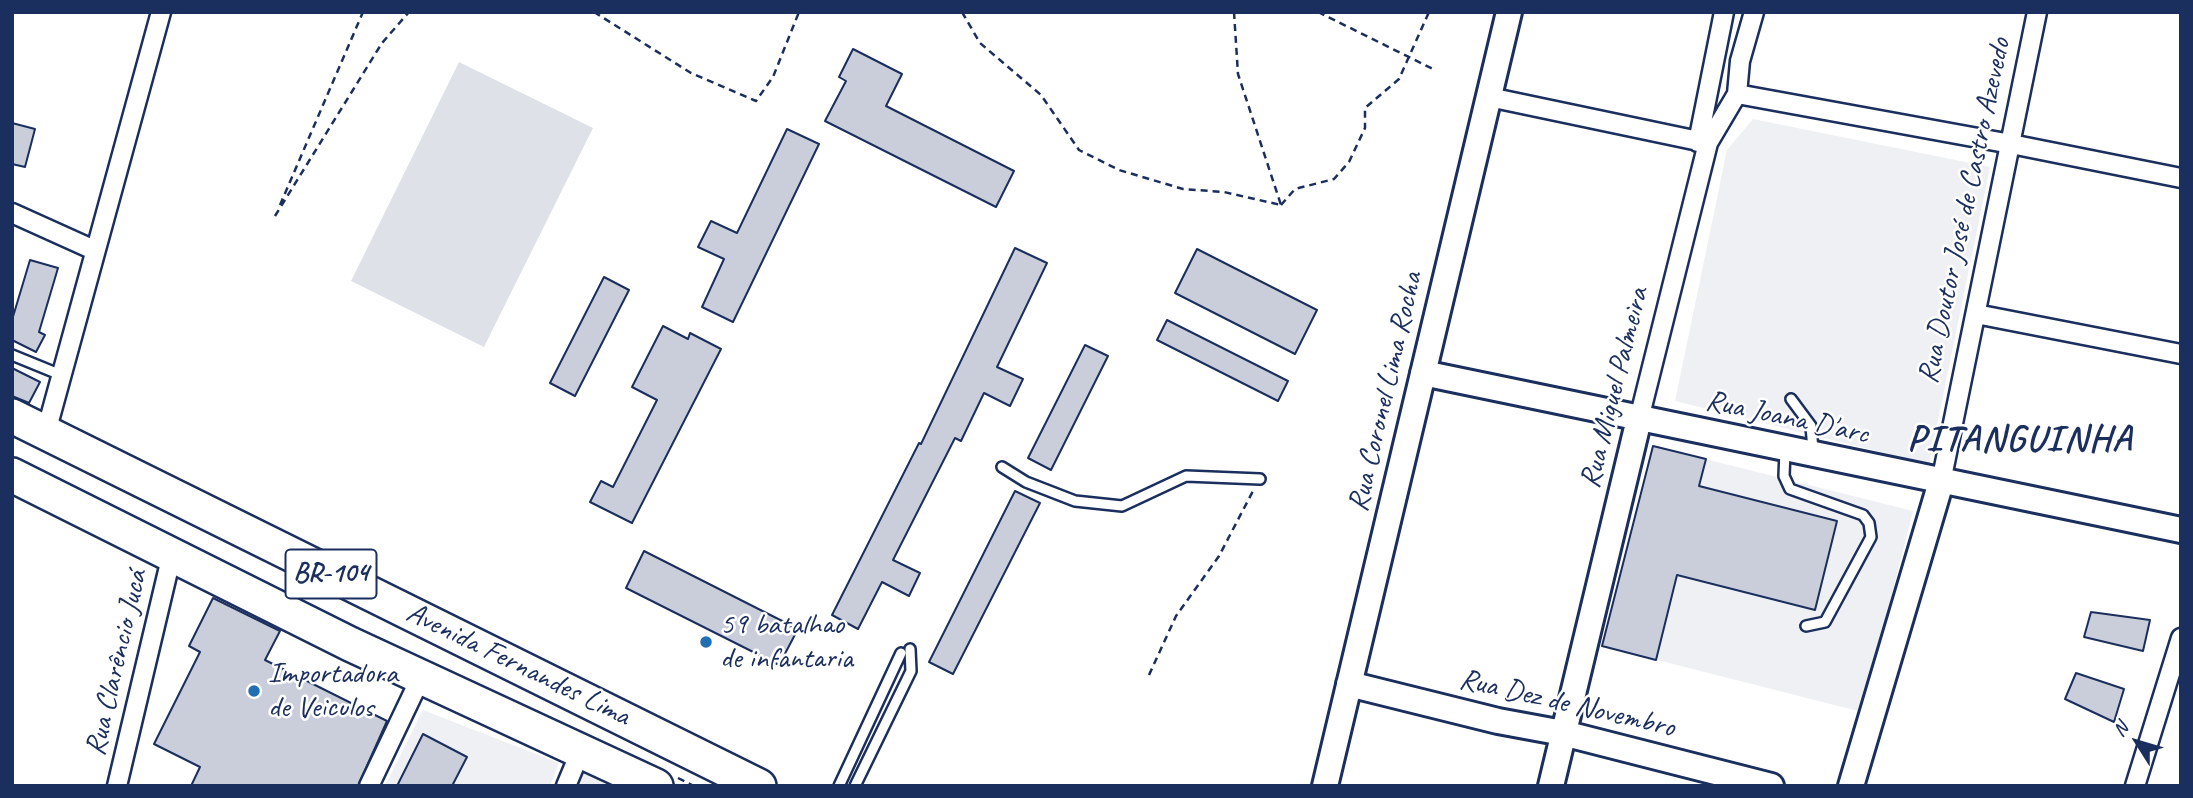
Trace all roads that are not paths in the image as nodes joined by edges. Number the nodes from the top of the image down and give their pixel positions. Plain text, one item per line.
1 (161, 12) edge
2 (1509, 12) edge
3 (1724, 12) edge
4 (1754, 12) edge
5 (2037, 12) edge
6 (1737, 94) junction
7 (1489, 97) junction
8 (1703, 143) junction
9 (2011, 144) junction
10 (2181, 178) edge
11 (12, 213) edge
12 (94, 250) junction
13 (1976, 314) junction
14 (2181, 354) edge
15 (12, 355) edge
16 (1423, 373) junction
17 (61, 374) junction
18 (1791, 399) dead end
19 (12, 416) edge
20 (1639, 419) junction
21 (46, 432) junction
22 (1785, 450) junction
23 (1812, 455) junction
24 (1002, 467) dead end
25 (12, 475) edge
26 (1259, 479) road end
27 (1941, 482) junction
28 (2181, 530) edge
29 (172, 554) junction
30 (1806, 626) dead end
31 (2181, 638) edge
32 (421, 677) junction
33 (1349, 684) junction
34 (1563, 733) junction
35 (581, 750) junction
36 (117, 786) edge
37 (369, 786) edge
38 (566, 786) edge
39 (656, 786) edge
40 (759, 786) edge
41 (839, 786) edge
42 (855, 786) edge
43 (1325, 786) edge
44 (1551, 786) edge
45 (1770, 786) edge
46 (1851, 786) edge
47 (2134, 786) edge

1 - 12 street
2 - 7 street, Rua Coronel Lima Rocha
3 - 8 street, Rua Miguel Palmeira
4 - 6 street, Rua Miguel Palmeira
5 - 9 street, Rua Doutor José de Castro Azevedo
6 - 8 street, Rua Miguel Palmeira
6 - 9 street
7 - 8 street
7 - 16 street, Rua Coronel Lima Rocha
8 - 20 street, Rua Miguel Palmeira
9 - 10 street
9 - 13 street, Rua Doutor José de Castro Azevedo
11 - 12 street
12 - 17 street
13 - 14 street
13 - 27 street, Rua Doutor José de Castro Azevedo
15 - 17 lane
16 - 20 street, Rua Joana D'arc
16 - 33 street, Rua Coronel Lima Rocha
17 - 21 street
18 - 23 lane
19 - 21 highway, Avenida Fernandes Lima / BR-104
20 - 22 street, Rua Joana D'arc
20 - 34 street, Rua Miguel Palmeira
21 - 40 highway, Avenida Fernandes Lima / BR-104
22 - 23 street, Rua Joana D'arc
22 - 30 lane
23 - 27 street, Rua Joana D'arc
24 - 26 lane
25 - 29 highway, Avenida Fernandes Lima / BR-104
27 - 28 street, Rua Joana D'arc
27 - 46 street, Rua Doutor José de Castro Azevedo
29 - 32 highway, Avenida Fernandes Lima / BR-104
29 - 36 street, Rua Clarêncio Jucá
31 - 47 street
32 - 35 highway, Avenida Fernandes Lima / BR-104
32 - 37 street
33 - 34 street, Rua Dez de Novembro
33 - 43 street, Rua Coronel Lima Rocha
34 - 44 street, Rua Miguel Palmeira
34 - 45 street, Rua Dez de Novembro
35 - 38 street
35 - 39 highway, Avenida Fernandes Lima / BR-104
41 - 42 lane

